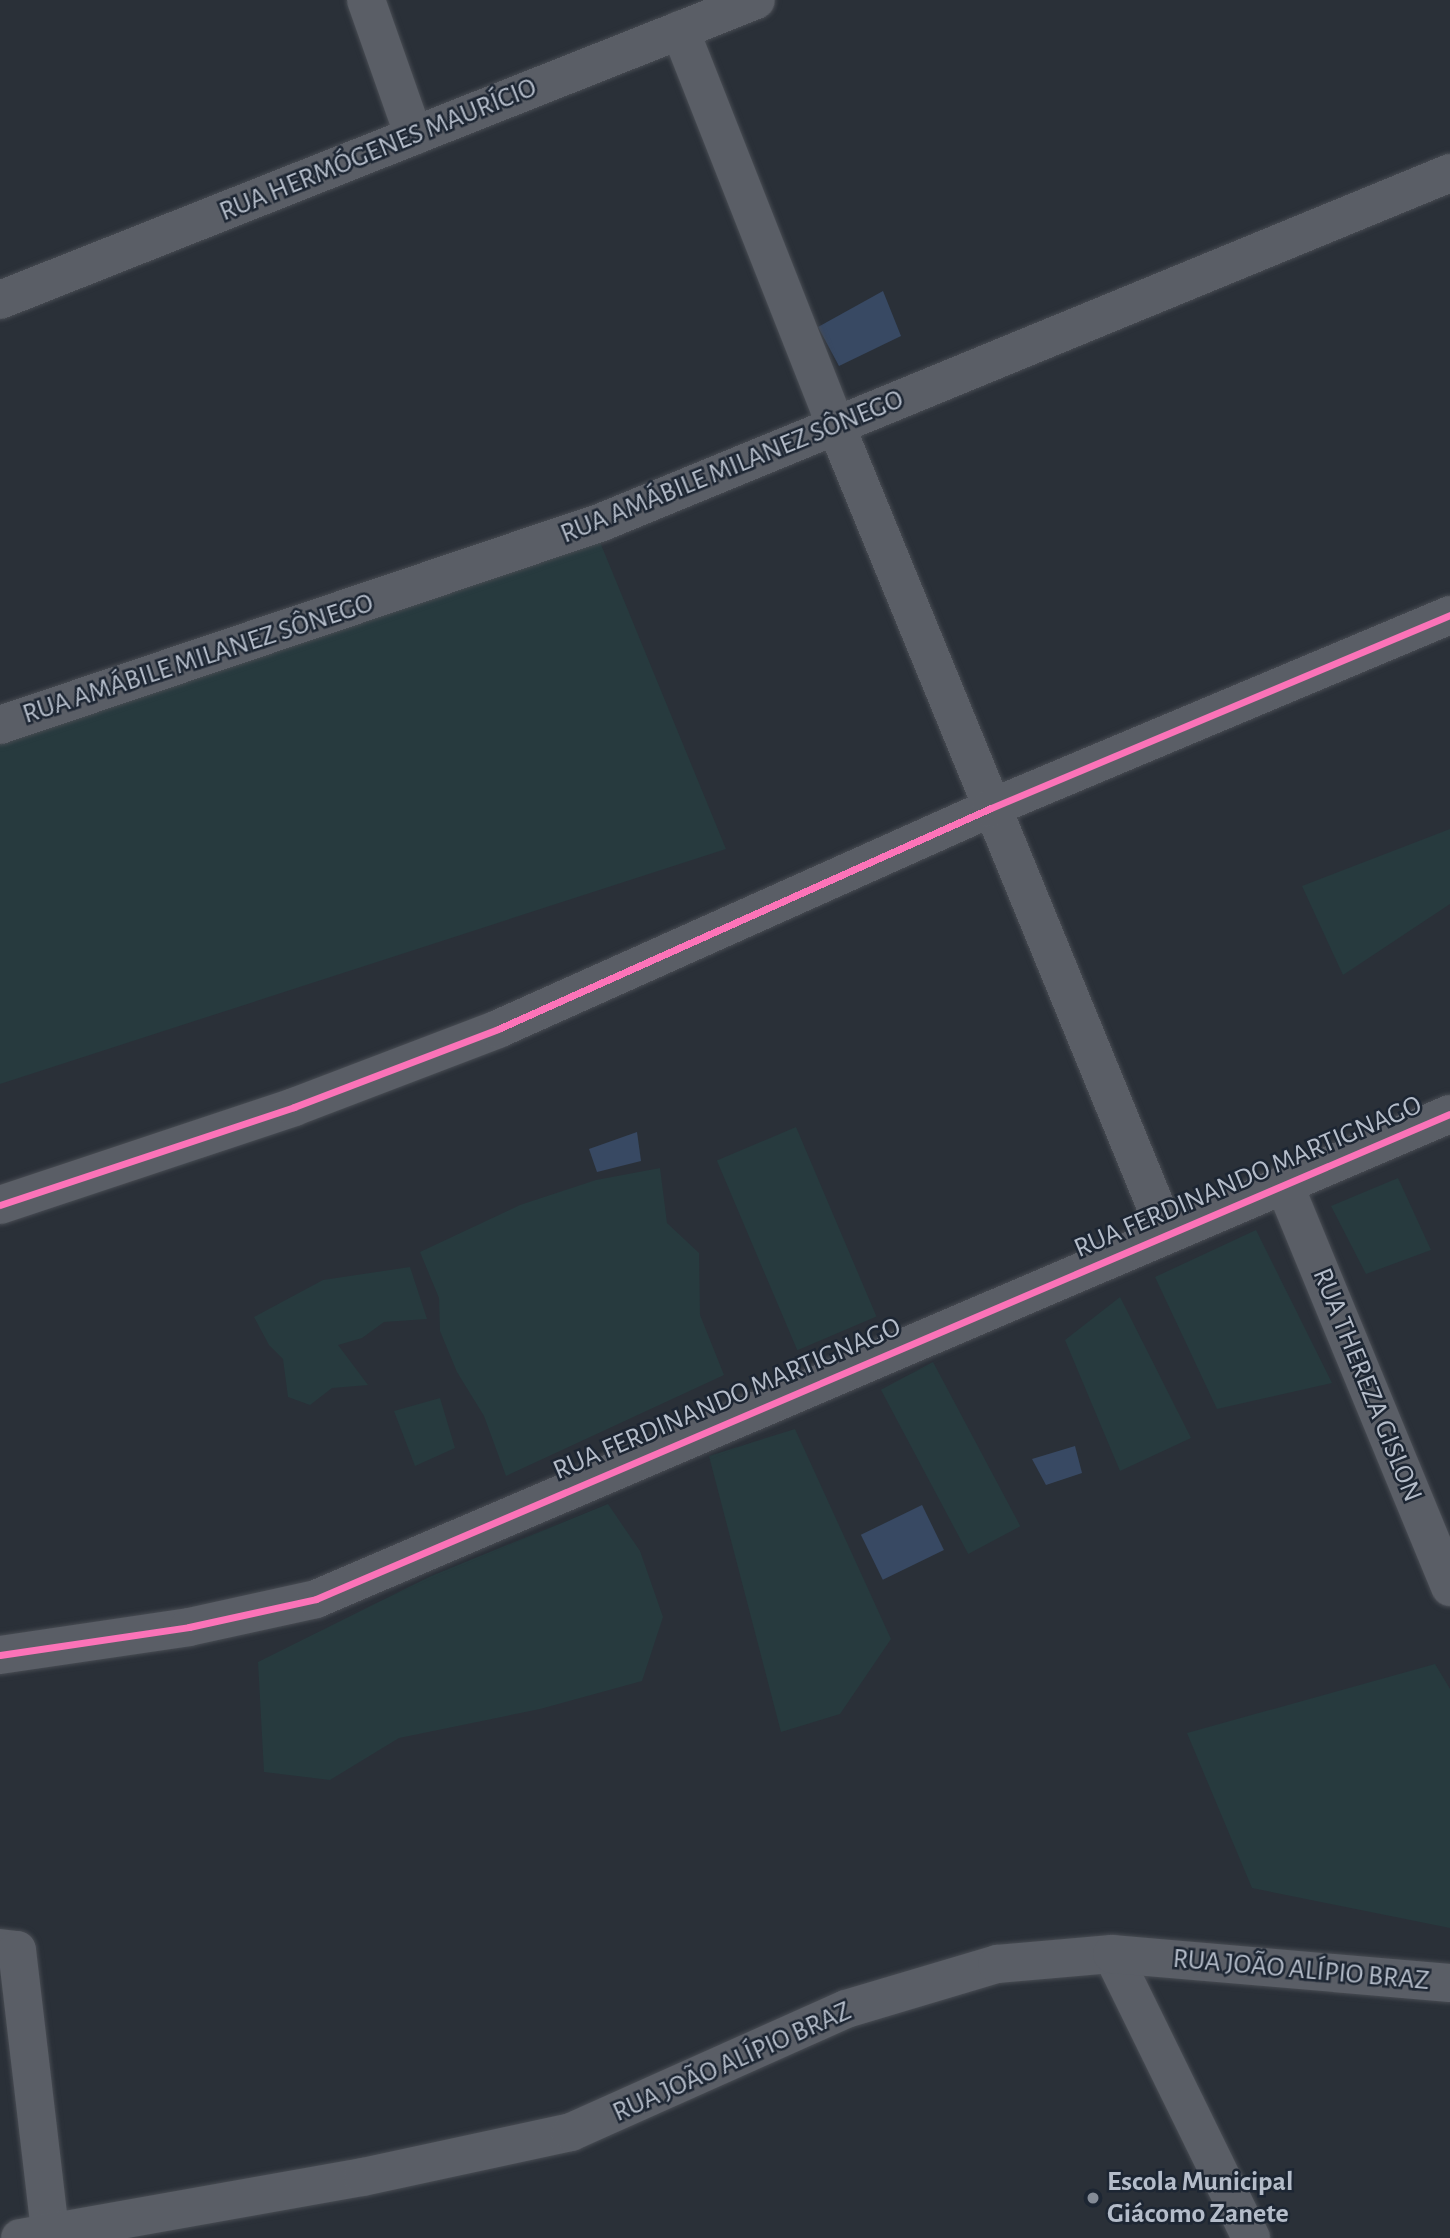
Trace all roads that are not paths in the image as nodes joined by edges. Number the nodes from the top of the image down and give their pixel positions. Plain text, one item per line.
1 (366, 0) edge
2 (756, 0) edge
3 (680, 30) junction
4 (414, 136) junction
5 (1450, 173) edge
6 (0, 300) edge
7 (836, 426) junction
8 (1450, 615) edge
9 (0, 725) edge
10 (991, 808) junction
11 (1450, 1114) edge
12 (1284, 1184) junction
13 (0, 1205) edge
14 (1167, 1234) junction
15 (1450, 1587) edge
16 (0, 1655) edge
17 (8, 1949) edge
18 (1112, 1954) junction
19 (1450, 1983) edge
20 (40, 2236) edge
21 (1251, 2238) edge

1 - 4 street
2 - 3 street, RUA HERMÓGENES MAURÍCIO
3 - 4 street, RUA HERMÓGENES MAURÍCIO
3 - 7 street
4 - 6 street, RUA HERMÓGENES MAURÍCIO
5 - 7 street, RUA AMÁBILE MILANEZ SÔNEGO
7 - 9 street, RUA AMÁBILE MILANEZ SÔNEGO
7 - 10 street
8 - 10 street
10 - 13 street
10 - 14 street
11 - 12 street, RUA FERDINANDO MARTIGNAGO
12 - 14 street, RUA FERDINANDO MARTIGNAGO
12 - 15 street, RUA THEREZA GISLON
14 - 16 street, RUA FERDINANDO MARTIGNAGO
17 - 20 street
18 - 19 street, RUA JOÃO ALÍPIO BRAZ
18 - 20 street, RUA JOÃO ALÍPIO BRAZ
18 - 21 street

